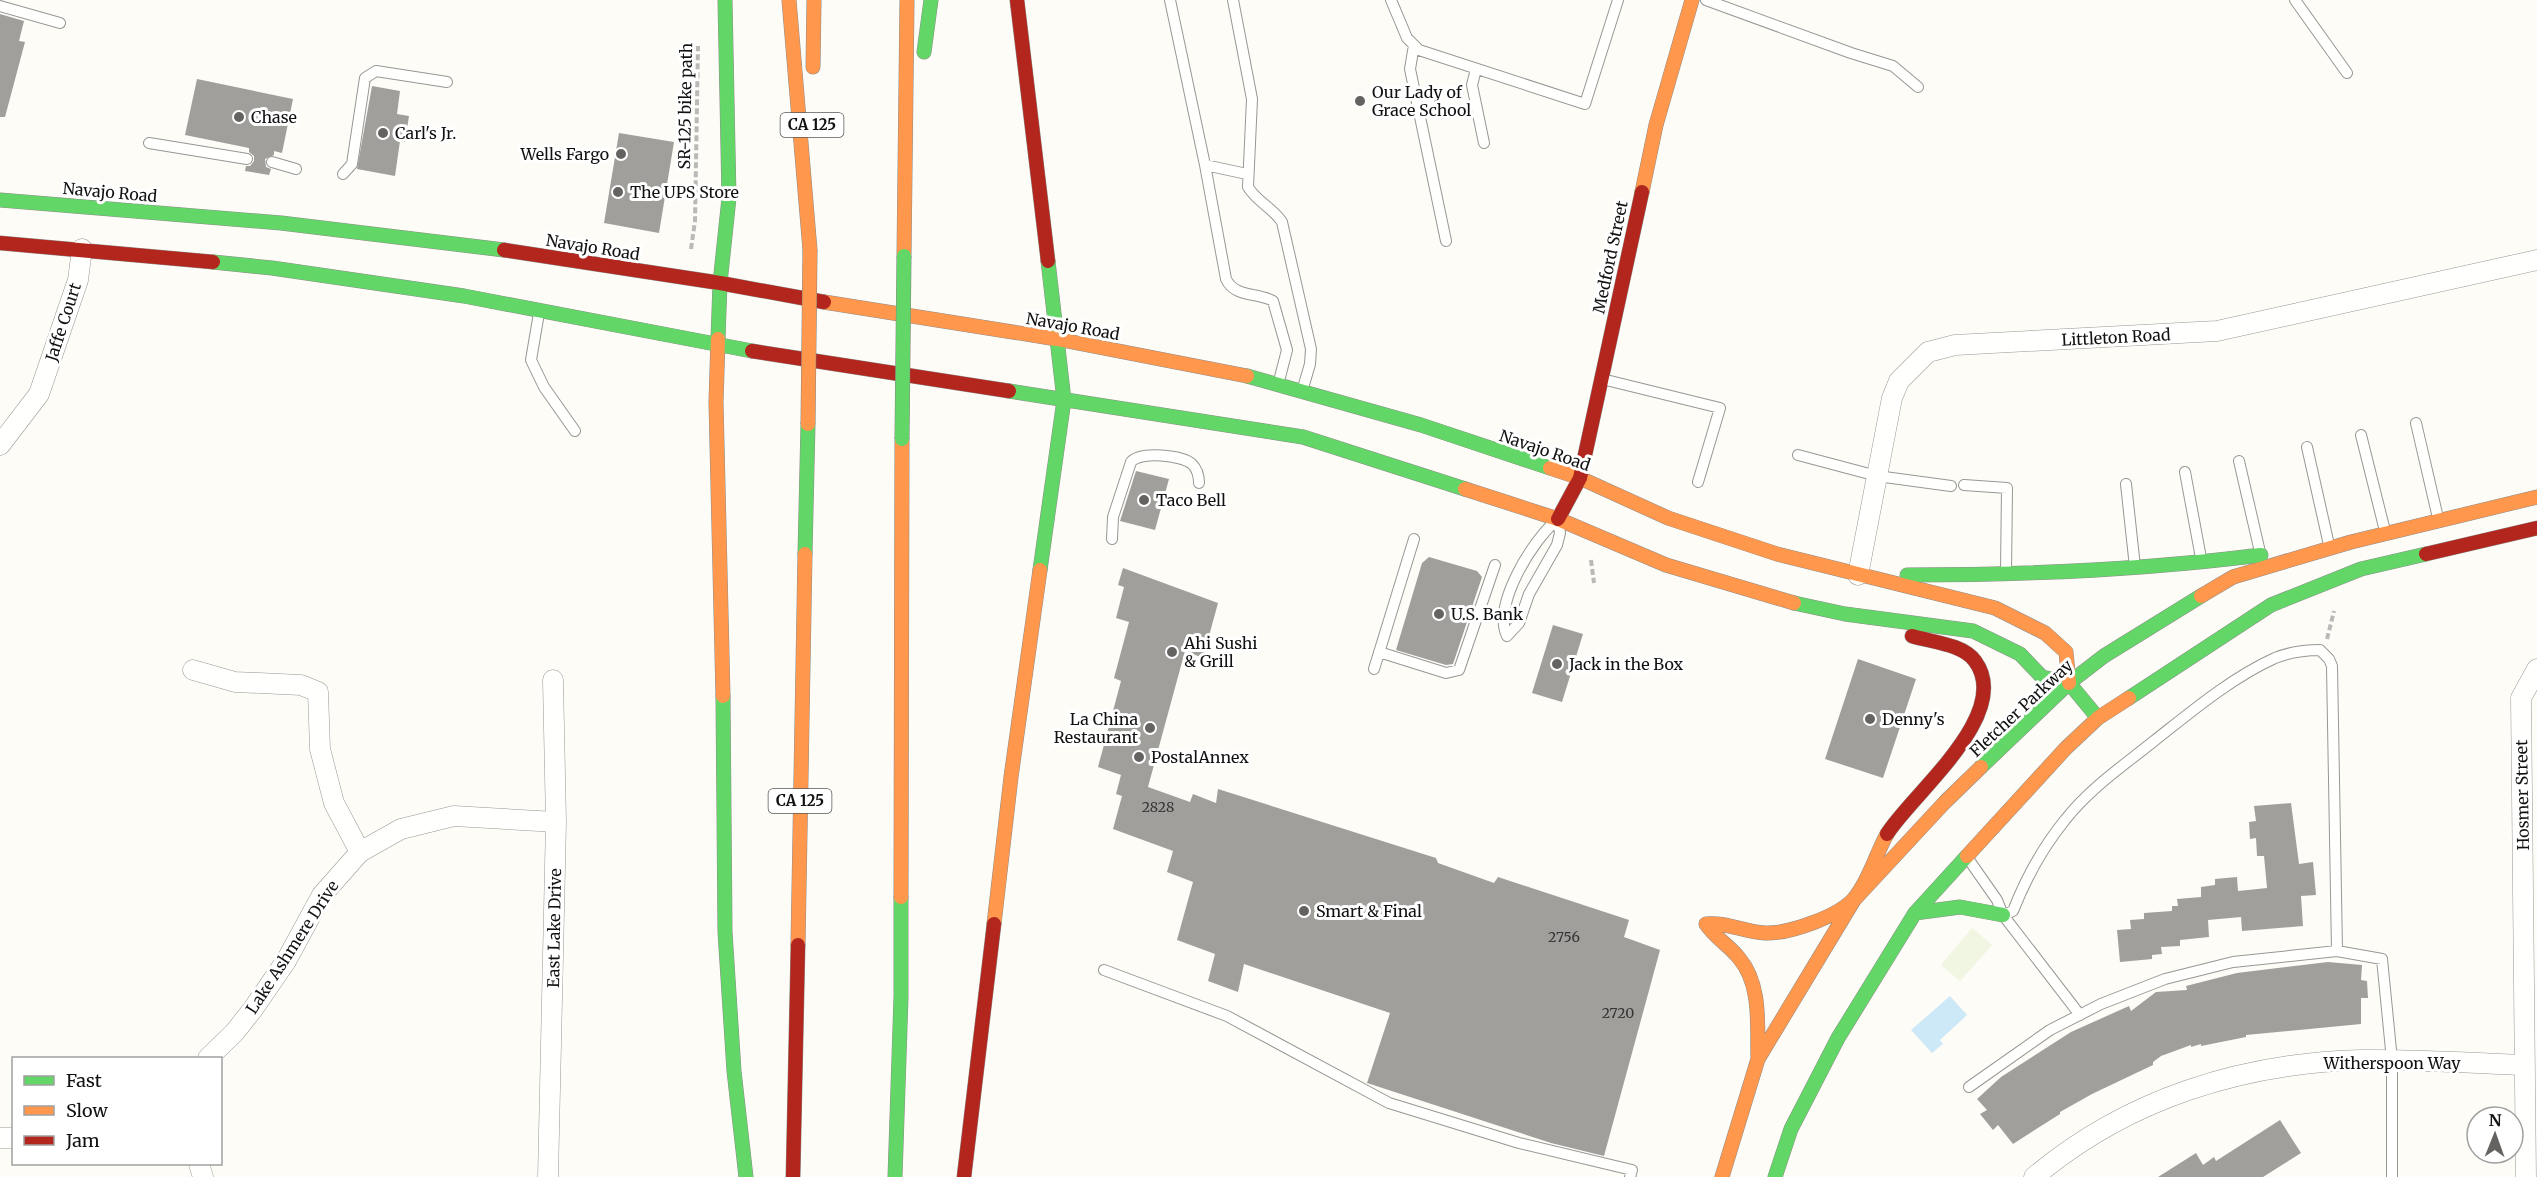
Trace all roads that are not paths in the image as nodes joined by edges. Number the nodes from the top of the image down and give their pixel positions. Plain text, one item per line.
1 (725, 0) edge
2 (789, 0) edge
3 (814, 0) edge
4 (907, 0) edge
5 (931, 0) edge
6 (1017, 0) edge
7 (1170, 0) edge
8 (1233, 0) edge
9 (1391, 0) edge
10 (1618, 0) edge
11 (1692, 0) edge
12 (1706, 0) edge
13 (2295, 0) edge
14 (0, 6) edge
15 (60, 23) dead end
16 (1414, 45) junction
17 (1476, 69) junction
18 (2347, 73) dead end
19 (447, 82) dead end
20 (813, 83) dead end
21 (1918, 87) dead end
22 (812, 107) dead end
23 (149, 143) dead end
24 (1484, 143) dead end
25 (247, 159) dead end
26 (272, 162) dead end
27 (1205, 165) junction
28 (296, 169) dead end
29 (343, 174) dead end
30 (1247, 174) junction
31 (905, 190) junction
32 (0, 200) edge
33 (81, 206) junction
34 (50, 221) dead end
35 (281, 223) junction
36 (240, 233) dead end
37 (85, 241) junction
38 (1446, 241) dead end
39 (0, 243) edge
40 (810, 250) junction
41 (2537, 260) edge
42 (720, 283) junction
43 (540, 310) junction
44 (1057, 339) junction
45 (717, 346) junction
46 (1601, 379) junction
47 (1278, 384) junction
48 (1303, 391) junction
49 (1064, 400) junction
50 (2416, 423) dead end
51 (574, 431) dead end
52 (2361, 435) dead end
53 (0, 445) edge
54 (2307, 447) dead end
55 (1798, 455) dead end
56 (2239, 461) dead end
57 (2185, 472) dead end
58 (1877, 476) junction
59 (1580, 477) junction
60 (1698, 482) dead end
61 (1199, 483) dead end
62 (1964, 484) dead end
63 (2126, 484) dead end
64 (1951, 486) dead end
65 (2537, 497) edge
66 (1558, 519) junction
67 (2438, 521) junction
68 (2537, 528) edge
69 (2386, 534) junction
70 (1112, 539) dead end
71 (1414, 539) dead end
72 (2351, 542) junction
73 (2329, 546) junction
74 (2260, 555) junction
75 (2201, 562) junction
76 (1495, 565) dead end
77 (2135, 567) junction
78 (2006, 573) junction
79 (1858, 575) junction
80 (1845, 614) junction
81 (1379, 652) junction
82 (1374, 669) dead end
83 (2537, 669) edge
84 (193, 670) dead end
85 (552, 680) dead end
86 (2069, 683) junction
87 (2098, 718) junction
88 (556, 822) junction
89 (360, 852) junction
90 (1967, 857) junction
91 (1854, 900) junction
92 (1915, 913) junction
93 (2003, 915) junction
94 (2337, 951) junction
95 (1104, 970) dead end
96 (2080, 1015) junction
97 (210, 1057) edge
98 (1758, 1059) junction
99 (2392, 1060) junction
100 (2525, 1065) junction
101 (1969, 1087) dead end
102 (548, 1177) edge
103 (746, 1177) edge
104 (793, 1177) edge
105 (895, 1177) edge
106 (964, 1177) edge
107 (1630, 1177) edge
108 (1722, 1177) edge
109 (1775, 1177) edge
110 (2034, 1177) edge
111 (2392, 1177) edge
112 (2526, 1177) edge

1 - 42 main road
2 - 40 main road
3 - 20 main road
4 - 31 main road
5 - 31 main road
6 - 44 main road
7 - 27 lane
8 - 30 lane
9 - 16 lane
10 - 17 lane
11 - 46 main road, Medford Street
12 - 21 lane
13 - 18 lane
14 - 15 lane
16 - 17 lane
16 - 38 lane
17 - 24 lane
19 - 29 lane
22 - 40 main road, CA 125
23 - 25 lane
26 - 28 lane
27 - 30 lane
27 - 47 lane
30 - 48 lane
31 - 105 main road, bridge
32 - 33 main road, Navajo Road
33 - 34 main road
33 - 35 main road, Navajo Road
35 - 36 main road
35 - 42 main road, Navajo Road
37 - 39 main road
37 - 43 main road
37 - 53 street, Jaffe Court
40 - 104 main road, CA 125, bridge
41 - 58 street, Littleton Road
42 - 44 main road, Navajo Road
42 - 45 main road
43 - 45 main road
43 - 51 lane
44 - 47 main road, Navajo Road
44 - 49 main road
45 - 49 main road
45 - 103 main road
46 - 59 main road, Medford Street
46 - 60 lane
47 - 48 main road, Navajo Road
48 - 59 main road, Navajo Road
49 - 66 main road
49 - 106 main road
50 - 67 lane
52 - 69 lane
54 - 73 lane
55 - 58 lane
56 - 74 lane
57 - 75 lane
58 - 64 lane
58 - 79 street, Littleton Road
59 - 66 main road, Medford Street
59 - 79 main road, Navajo Road
61 - 70 lane
62 - 78 lane
63 - 77 lane
65 - 67 main road, Fletcher Parkway
66 - 66 lane
66 - 80 main road
67 - 69 main road, Fletcher Parkway
68 - 87 main road
69 - 72 main road, Fletcher Parkway
71 - 81 lane
72 - 73 main road
72 - 86 main road, Fletcher Parkway
73 - 74 main road
74 - 75 main road
75 - 77 main road
76 - 81 lane
77 - 78 main road
78 - 79 main road
79 - 86 main road, Navajo Road
80 - 86 main road
80 - 91 main road
81 - 82 lane
83 - 100 street, Hosmer Street
84 - 89 street
85 - 88 street, East Lake Drive
86 - 87 main road
86 - 91 main road, Fletcher Parkway
87 - 90 main road
88 - 89 street, Lake Ashmere Drive
88 - 102 street, East Lake Drive
89 - 97 street, Lake Ashmere Drive
90 - 92 main road
90 - 93 lane
91 - 98 main road, Fletcher Parkway
91 - 98 main road
92 - 93 main road
92 - 109 main road
93 - 94 lane
93 - 96 lane
94 - 96 lane
94 - 99 lane
95 - 107 lane
96 - 101 lane
98 - 108 main road, Fletcher Parkway
99 - 100 street, Witherspoon Way
99 - 110 street, Witherspoon Way
99 - 111 lane
100 - 112 street, Hosmer Street

